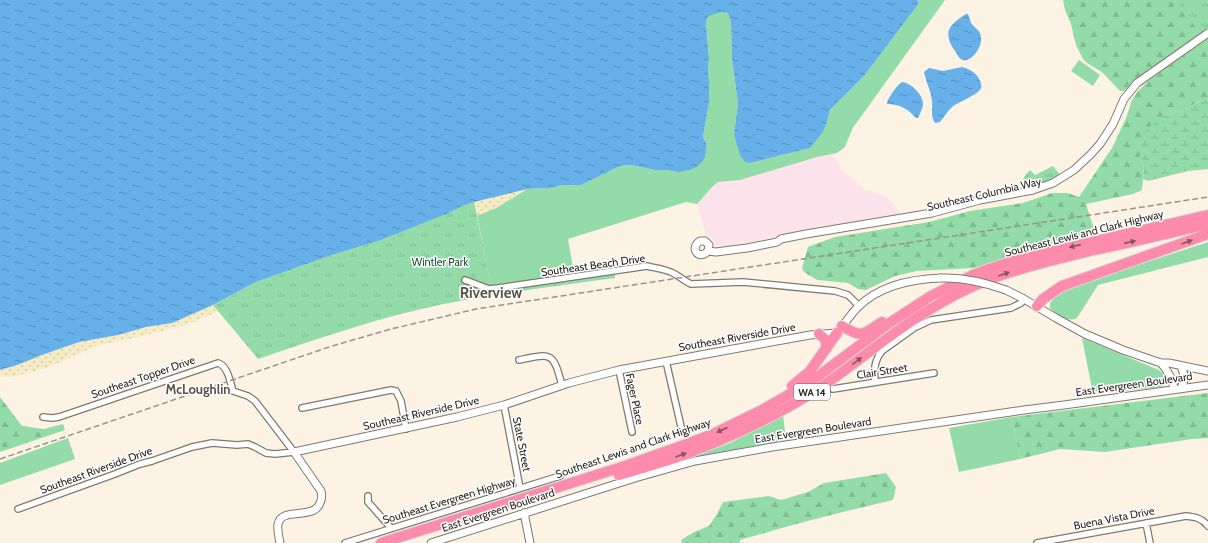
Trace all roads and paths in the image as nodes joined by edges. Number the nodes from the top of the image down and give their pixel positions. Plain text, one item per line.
1 (1208, 33) edge
2 (1208, 215) edge
3 (1208, 224) edge
4 (1208, 234) edge
5 (708, 251) dead end
6 (465, 280) dead end
7 (931, 296) junction
8 (1024, 299) junction
9 (859, 306) junction
10 (1037, 306) junction
11 (840, 330) junction
12 (819, 334) junction
13 (827, 348) junction
14 (519, 360) dead end
15 (666, 361) junction
16 (1162, 363) junction
17 (1181, 366) junction
18 (619, 370) junction
19 (1208, 371) edge
20 (934, 373) dead end
21 (875, 382) junction
22 (562, 385) junction
23 (1208, 385) edge
24 (833, 389) dead end
25 (1178, 389) junction
26 (504, 405) junction
27 (302, 408) dead end
28 (43, 417) dead end
29 (737, 423) junction
30 (406, 429) junction
31 (682, 431) dead end
32 (632, 432) dead end
33 (294, 452) junction
34 (560, 476) dead end
35 (520, 488) junction
36 (368, 496) dead end
37 (18, 509) dead end
38 (524, 513) junction
39 (1146, 523) junction
40 (1208, 526) edge
41 (391, 528) junction
42 (280, 543) edge
43 (345, 543) edge
44 (381, 543) edge
45 (404, 543) edge
46 (431, 543) edge
47 (530, 543) edge
48 (1037, 543) edge
49 (1150, 543) edge

1 - 5 street, Southeast Columbia Way
2 -> 7 highway, Southeast Lewis and Clark Highway / WA 14
45 -> 3 highway, Southeast Lewis and Clark Highway / WA 14
10 -> 4 highway
6 - 9 street, Southeast Beach Drive
7 - 11 highway
7 - 29 highway, Southeast Lewis and Clark Highway / WA 14
8 - 9 street, bridge
8 - 10 street
8 - 21 street
9 - 11 street
10 - 16 street
11 - 12 street, Southeast Riverside Drive
11 - 13 highway
12 - 13 highway
12 - 15 street, Southeast Riverside Drive
13 - 29 highway
14 - 22 street
15 - 18 street, Southeast Riverside Drive
15 - 31 street
16 - 17 street
16 - 25 street
17 - 19 street
17 - 25 street
18 - 22 street, Southeast Riverside Drive
18 - 32 street, Fager Place
20 - 21 street, Clair Street
21 - 24 street, Clair Street
22 - 26 street, Southeast Riverside Drive
23 - 25 street, East Evergreen Boulevard
25 - 38 street, East Evergreen Boulevard
26 - 30 street, Southeast Riverside Drive
26 - 35 street, State Street
27 - 30 street
28 - 33 street, Southeast Topper Drive
29 -> 44 highway, Southeast Lewis and Clark Highway / WA 14
30 - 33 street, Southeast Riverside Drive
33 - 37 street, Southeast Riverside Drive
33 - 42 street
34 - 35 street, Southeast Evergreen Highway
35 - 41 street, Southeast Evergreen Highway
36 - 41 street
38 - 46 street, East Evergreen Boulevard
38 - 47 street
39 - 40 street, Buena Vista Drive
39 - 48 street, Buena Vista Drive
39 - 49 street
41 - 43 street, Southeast Evergreen Highway

